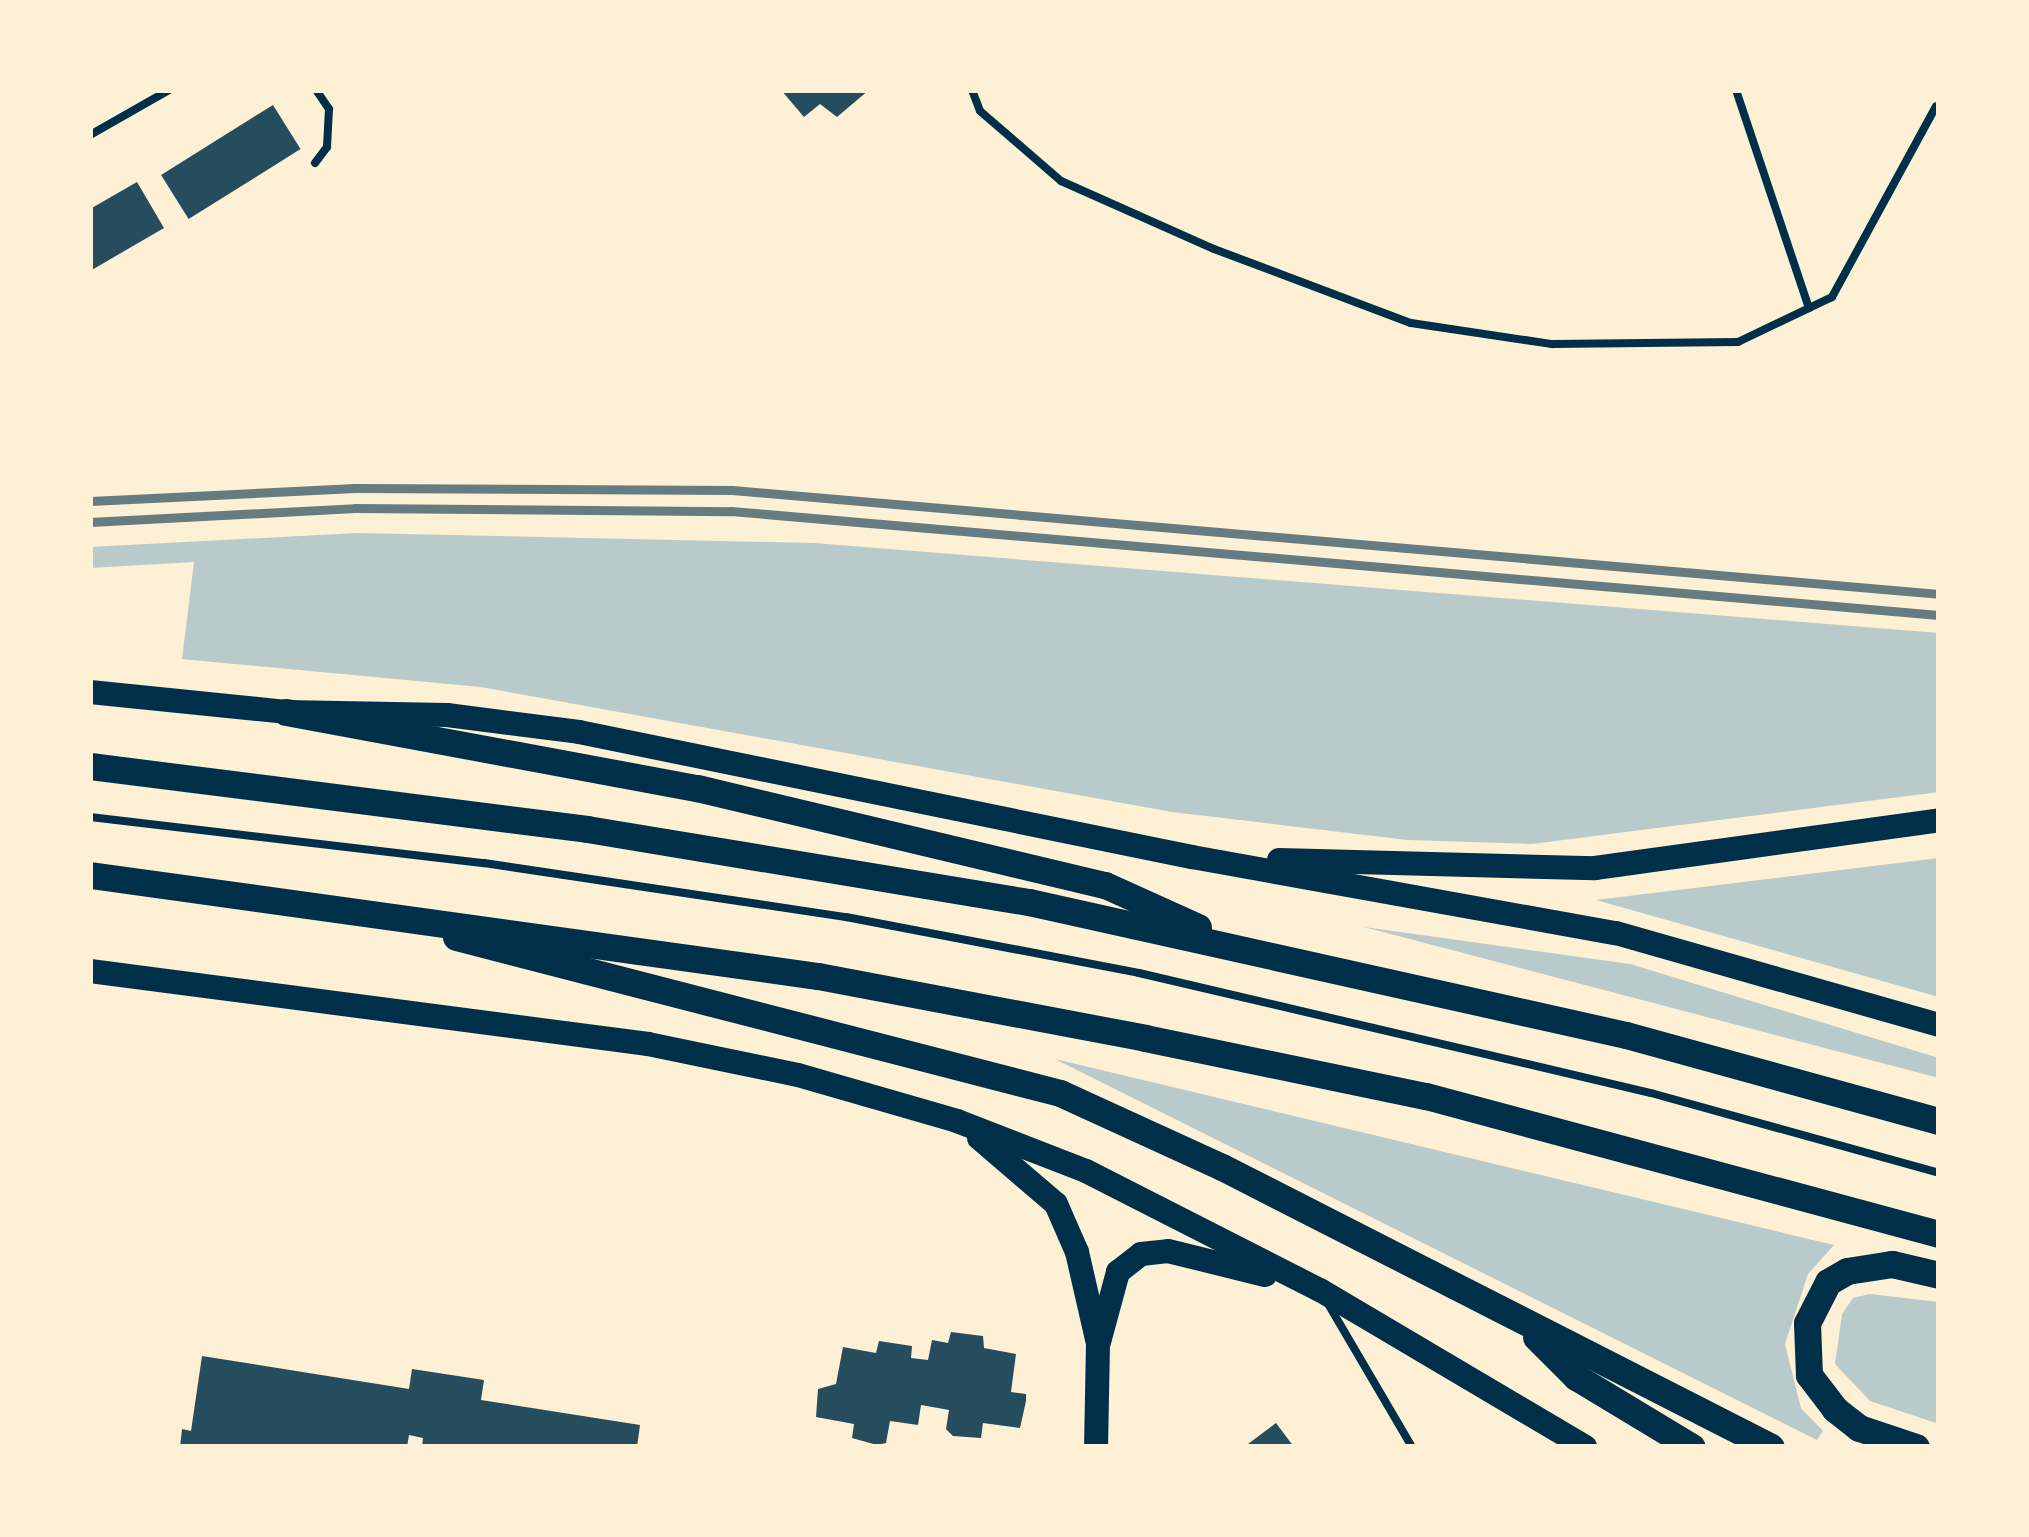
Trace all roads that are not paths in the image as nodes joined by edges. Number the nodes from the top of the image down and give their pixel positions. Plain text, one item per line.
1 (170, 90) edge
2 (316, 90) edge
3 (972, 90) edge
4 (1736, 90) edge
5 (1936, 106) edge
6 (90, 135) edge
7 (314, 163) dead end
8 (1809, 308) junction
9 (90, 692) edge
10 (286, 712) junction
11 (90, 766) edge
12 (90, 817) edge
13 (1939, 820) edge
14 (1192, 857) junction
15 (92, 876) edge
16 (344, 906) junction
17 (1228, 944) junction
18 (90, 971) edge
19 (1939, 1025) edge
20 (957, 1121) junction
21 (1939, 1121) edge
22 (1939, 1173) edge
23 (1939, 1234) edge
24 (1939, 1275) edge
25 (1320, 1290) junction
26 (1526, 1324) junction
27 (1098, 1345) junction
28 (1096, 1447) edge
29 (1412, 1447) edge
30 (1586, 1447) edge
31 (1692, 1447) edge
32 (1771, 1447) edge
33 (1916, 1447) edge

1 - 6 lane
2 - 7 lane
3 - 8 lane
4 - 8 lane
5 - 8 lane
9 - 10 main road
10 - 14 main road
10 - 17 highway
11 - 17 highway
12 - 22 lane
13 - 14 main road
14 - 19 main road
15 - 16 highway
16 - 23 highway
16 - 26 highway
17 - 21 highway
18 - 20 main road
20 - 25 main road
20 - 27 main road
24 - 33 highway
25 - 27 main road
25 - 29 lane
25 - 30 main road
26 - 31 highway
26 - 32 highway
27 - 28 main road

